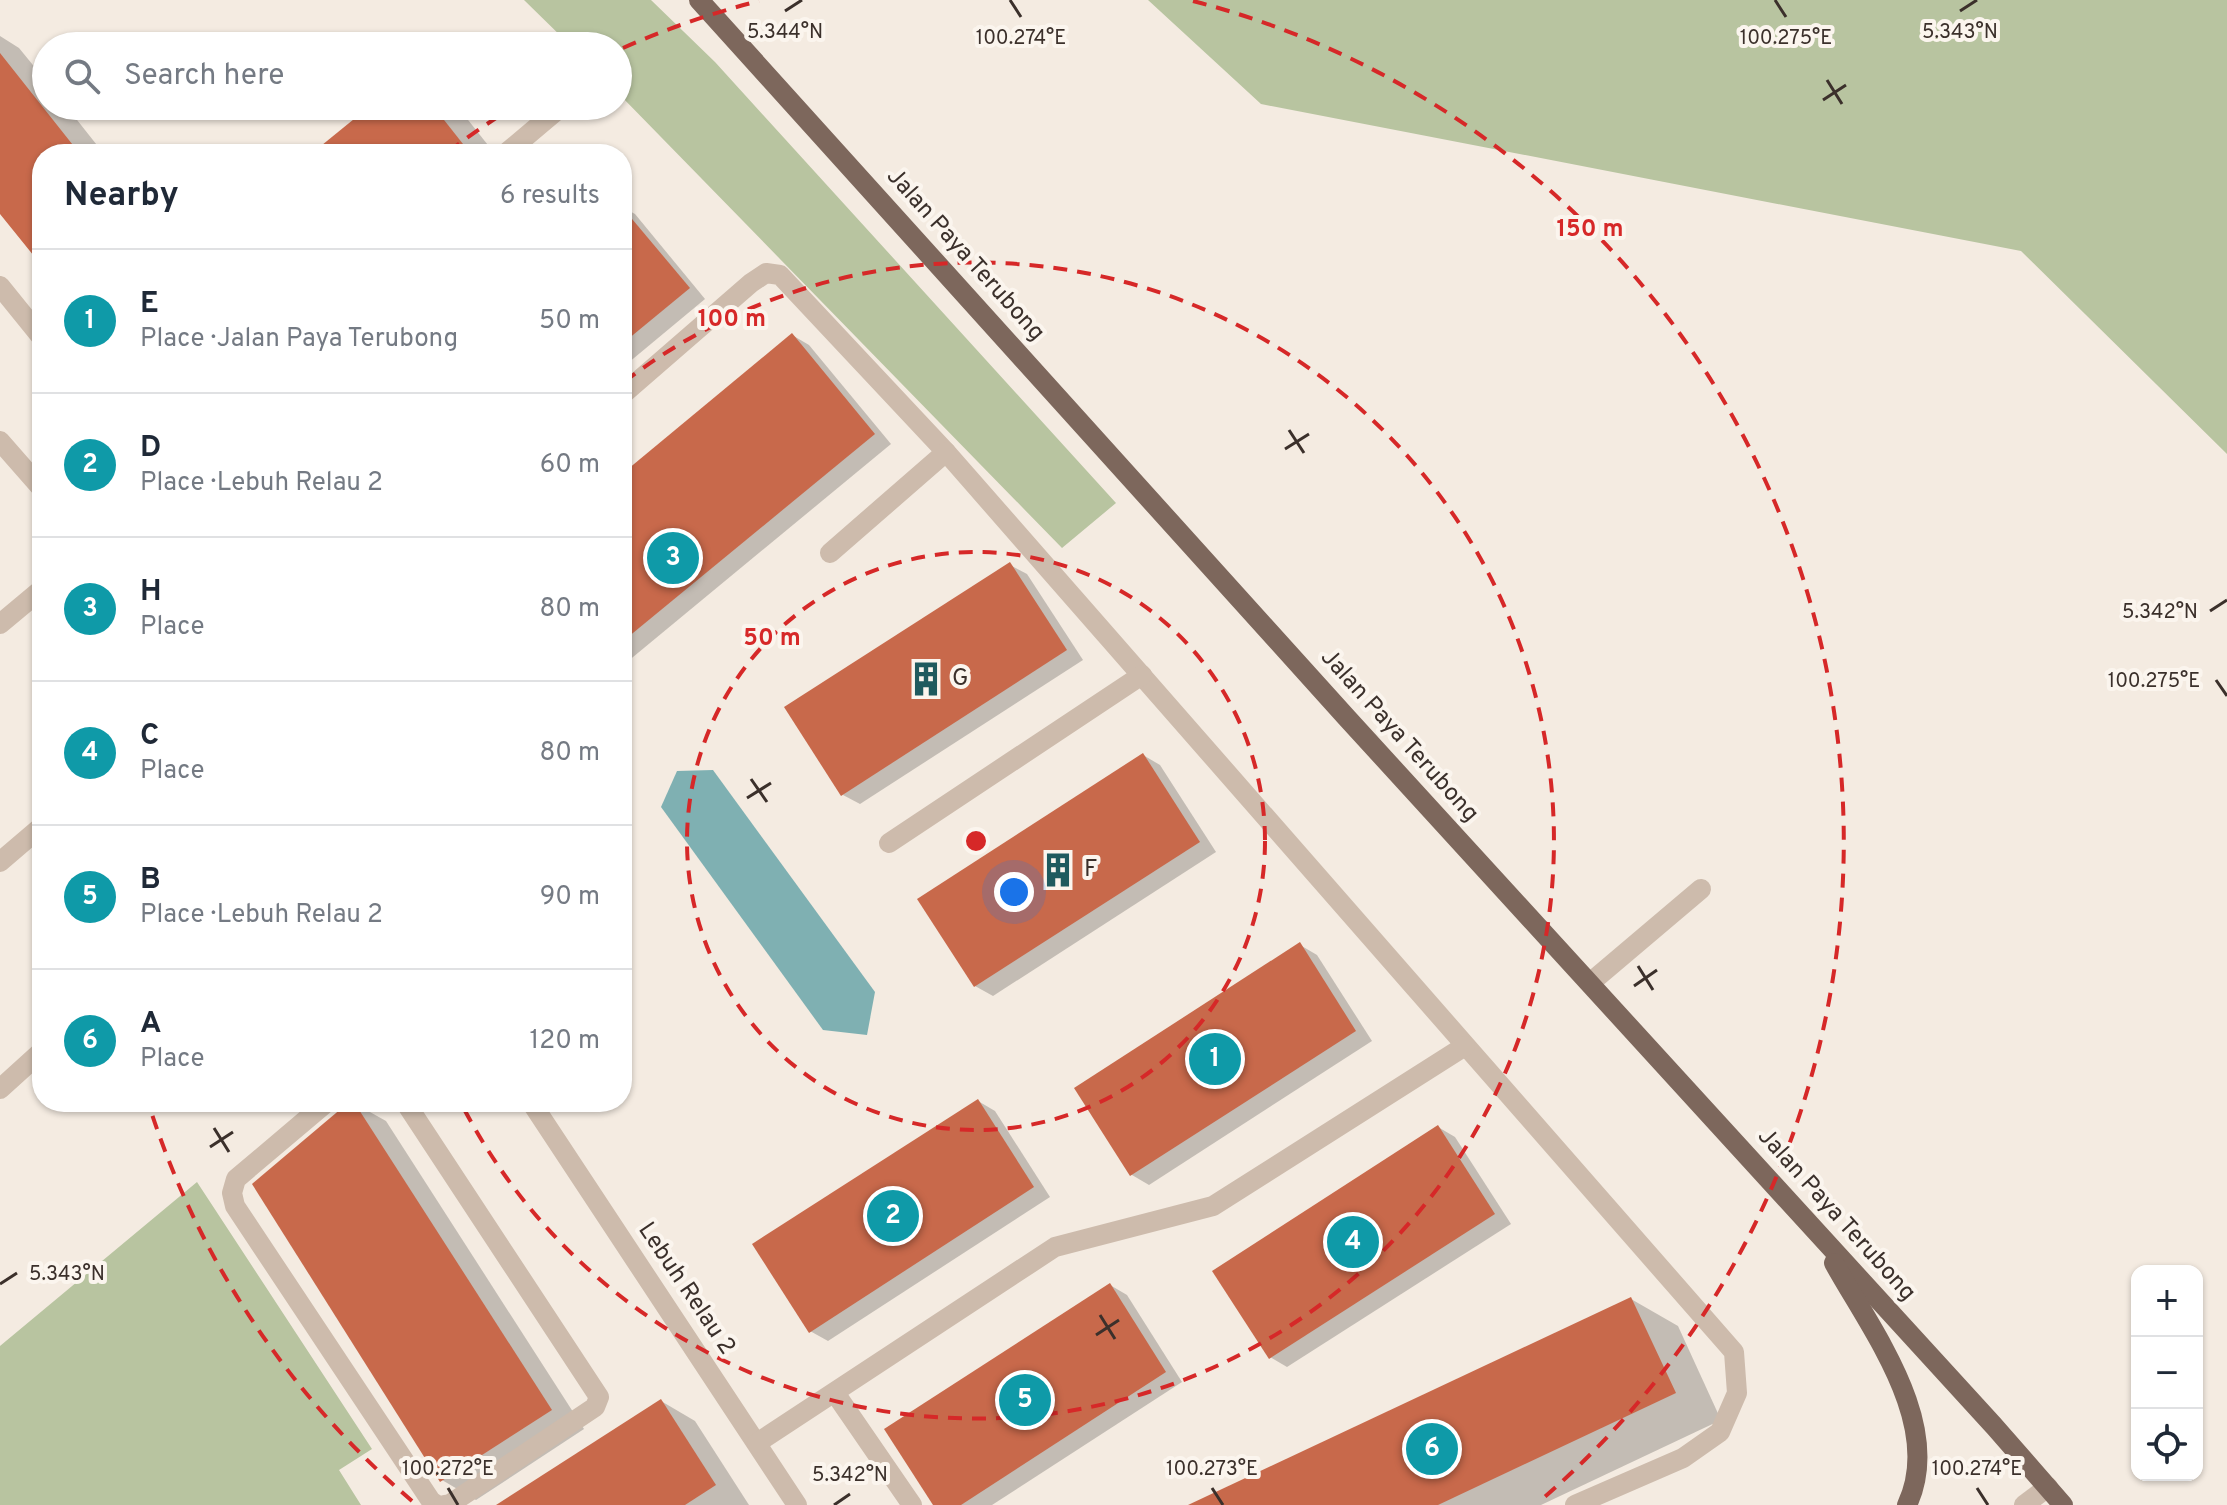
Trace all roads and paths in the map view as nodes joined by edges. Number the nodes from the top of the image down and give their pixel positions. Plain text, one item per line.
1 (699, 0) edge
2 (545, 120) edge
3 (517, 144) edge
4 (0, 286) edge
5 (32, 325) edge
6 (632, 386) edge
7 (0, 441) edge
8 (946, 452) junction
9 (32, 478) edge
10 (830, 553) dead end
11 (32, 597) edge
12 (0, 624) edge
13 (1142, 675) junction
14 (32, 835) edge
15 (889, 843) dead end
16 (0, 862) edge
17 (1701, 889) dead end
18 (1590, 983) junction
19 (1465, 1046) junction
20 (32, 1060) edge
21 (0, 1089) edge
22 (315, 1112) edge
23 (412, 1112) edge
24 (538, 1112) edge
25 (1816, 1232) junction
26 (835, 1393) junction
27 (757, 1443) junction
28 (2048, 1487) junction
29 (437, 1505) edge
30 (444, 1505) edge
31 (797, 1505) edge
32 (912, 1505) edge
33 (1575, 1505) edge
34 (1907, 1505) edge
35 (2024, 1505) edge
36 (2063, 1505) edge

1 - 18 main road, Jalan Paya Terubong
2 - 3 street
4 - 5 street
6 - 8 street
7 - 9 street
8 - 10 street
8 - 13 street
11 - 12 street
13 - 15 street
13 - 19 street
14 - 16 street
17 - 18 street
18 - 25 main road, Jalan Paya Terubong
19 - 26 street
19 - 33 street
20 - 21 street
22 - 29 street
23 - 30 street
24 - 27 street, Lebuh Relau 2
25 - 28 main road, Jalan Paya Terubong
25 - 34 main road
26 - 27 street
26 - 32 street
27 - 31 street, Lebuh Relau 2
28 - 35 street
28 - 36 main road, Jalan Paya Terubong

